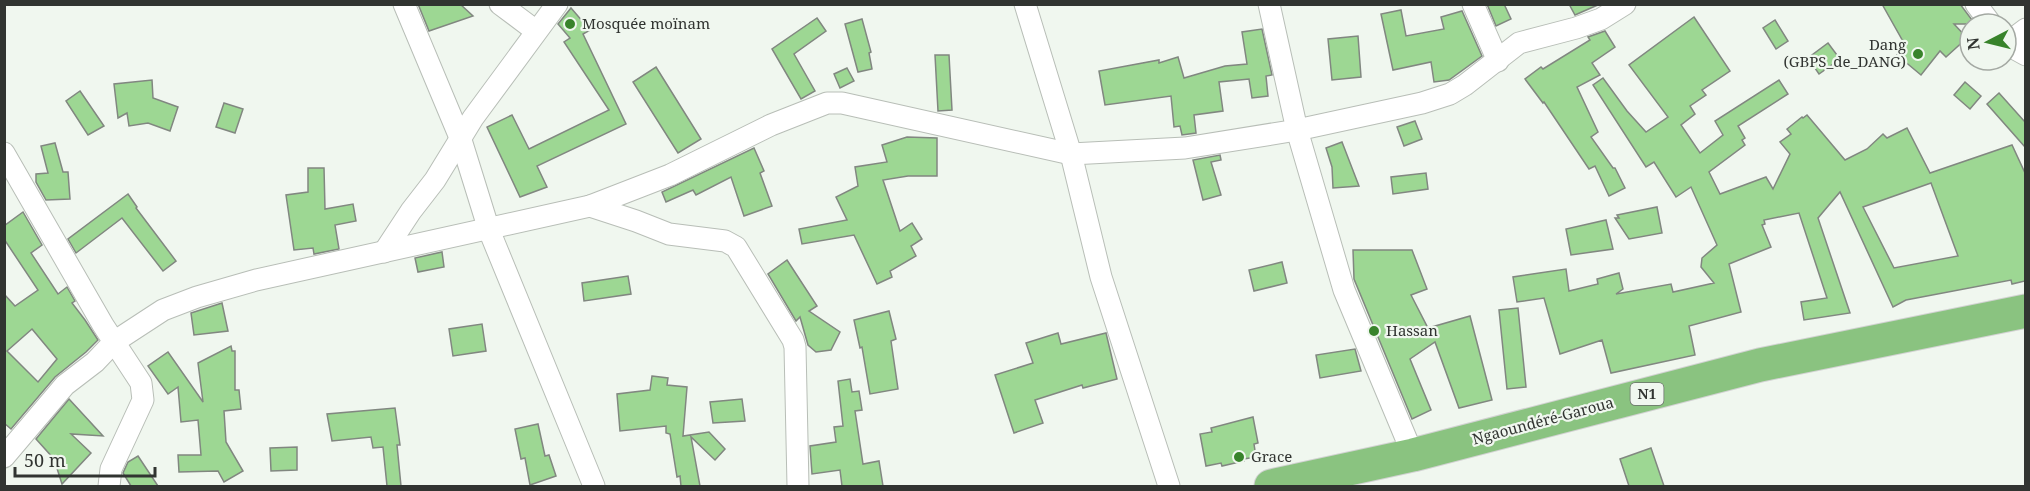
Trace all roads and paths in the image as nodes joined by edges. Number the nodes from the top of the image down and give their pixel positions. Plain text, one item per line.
1 (404, 4) edge
2 (500, 4) edge
3 (557, 4) edge
4 (1025, 4) edge
5 (1269, 4) edge
6 (1473, 4) edge
7 (1625, 4) edge
8 (536, 31) junction
9 (1498, 61) junction
10 (1297, 130) junction
11 (461, 140) junction
12 (4, 153) edge
13 (1071, 154) junction
14 (590, 206) junction
15 (489, 230) junction
16 (384, 252) junction
17 (2025, 311) edge
18 (114, 342) junction
19 (1413, 455) junction
20 (4, 457) edge
21 (109, 486) edge
22 (594, 486) edge
23 (798, 486) edge
24 (1169, 486) edge
25 (1271, 486) edge

1 - 11 street
2 - 8 street
3 - 8 street
4 - 13 street
5 - 10 street
6 - 9 street
7 - 9 street
8 - 11 street
9 - 10 street
10 - 13 street
10 - 19 street
11 - 15 street
11 - 16 street
12 - 18 street
13 - 14 street
13 - 24 street
14 - 15 street
14 - 23 street
15 - 16 street
15 - 22 street
16 - 18 street
17 - 19 highway, Ngaoundéré-Garoua / N1
18 - 20 street
18 - 21 street
19 - 25 highway, Ngaoundéré-Garoua / N1

